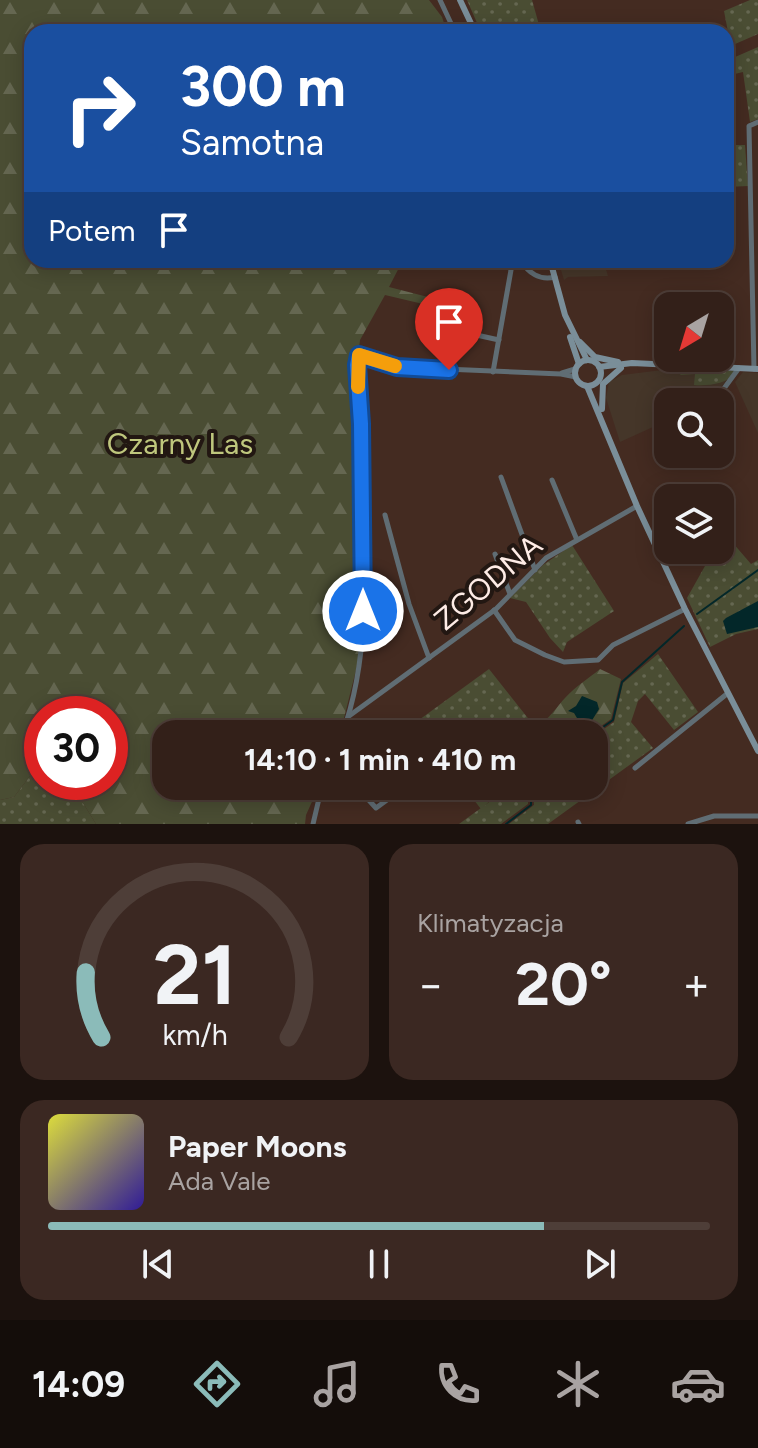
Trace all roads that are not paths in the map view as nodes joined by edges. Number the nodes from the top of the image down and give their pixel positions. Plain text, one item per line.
1 (440, 0) edge
2 (460, 0) edge
3 (451, 24) edge
4 (471, 24) edge
5 (758, 122) edge
6 (510, 268) edge
7 (527, 268) edge
8 (552, 268) edge
9 (555, 277) junction
10 (562, 304) junction
11 (436, 326) dead end
12 (572, 331) junction
13 (499, 340) junction
14 (587, 360) junction
15 (577, 366) junction
16 (623, 366) junction
17 (739, 368) junction
18 (756, 369) edge
19 (600, 371) junction
20 (493, 372) junction
21 (561, 374) junction
22 (576, 377) junction
23 (596, 383) junction
24 (587, 386) junction
25 (724, 388) edge
26 (602, 409) junction
27 (606, 428) junction
28 (501, 477) dead end
29 (552, 480) dead end
30 (637, 506) junction
31 (385, 515) dead end
32 (577, 540) junction
33 (495, 554) dead end
34 (535, 570) junction
35 (510, 594) junction
36 (685, 609) junction
37 (494, 610) junction
38 (429, 658) junction
39 (728, 693) junction
40 (349, 717) junction
41 (348, 720) edge
42 (758, 751) edge
43 (635, 768) dead end
44 (319, 800) edge
45 (369, 800) edge
46 (387, 800) edge
47 (758, 816) edge
48 (313, 824) edge
49 (688, 824) edge

1 - 3 street
2 - 4 main road
5 - 18 street
6 - 13 street
7 - 9 street
8 - 9 main road
9 - 10 main road
10 - 12 main road
10 - 15 main road
11 - 13 street
12 - 14 main road
12 - 16 main road
13 - 20 street
14 - 15 main road
14 - 19 main road
15 - 21 street
15 - 22 main road
16 - 17 main road
16 - 19 main road
16 - 26 main road
17 - 18 main road
17 - 25 street
19 - 23 main road
20 - 21 street
20 - 40 street
21 - 22 street
22 - 24 main road
23 - 24 main road
23 - 26 main road
24 - 27 main road
26 - 27 main road
27 - 30 main road
28 - 34 street
29 - 32 street
30 - 32 street, ZGODNA
30 - 36 main road
31 - 38 street
32 - 34 street, ZGODNA
33 - 35 street
34 - 35 street, ZGODNA
35 - 37 street, ZGODNA
36 - 37 street
36 - 39 main road
37 - 38 street, ZGODNA
38 - 40 street, ZGODNA
39 - 42 main road
39 - 43 street
40 - 41 street
44 - 48 street
45 - 46 street
47 - 49 street

